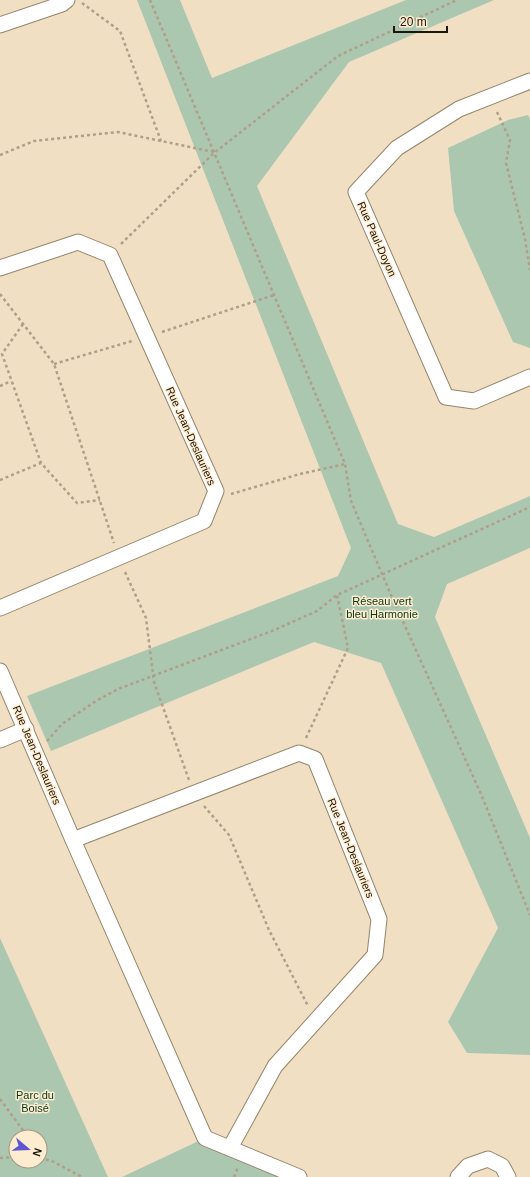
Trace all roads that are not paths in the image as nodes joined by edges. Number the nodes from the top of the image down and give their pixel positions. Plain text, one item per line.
1 (67, 0) edge
2 (0, 24) edge
3 (530, 81) edge
4 (0, 268) edge
5 (530, 377) edge
6 (0, 608) edge
7 (0, 670) edge
8 (26, 729) junction
9 (0, 740) edge
10 (73, 840) junction
11 (230, 1148) junction
12 (295, 1176) edge
13 (458, 1177) edge
14 (508, 1177) edge

1 - 2 street
3 - 5 street, Rue Paul-Doyon
4 - 6 street, Rue Jean-Deslauriers
7 - 8 street, Rue Jean-Deslauriers
8 - 9 street
8 - 10 street, Rue Jean-Deslauriers
10 - 11 street, Rue Jean-Deslauriers
10 - 11 street, Rue Jean-Deslauriers
11 - 12 street, Rue Jean-Deslauriers
13 - 14 street

